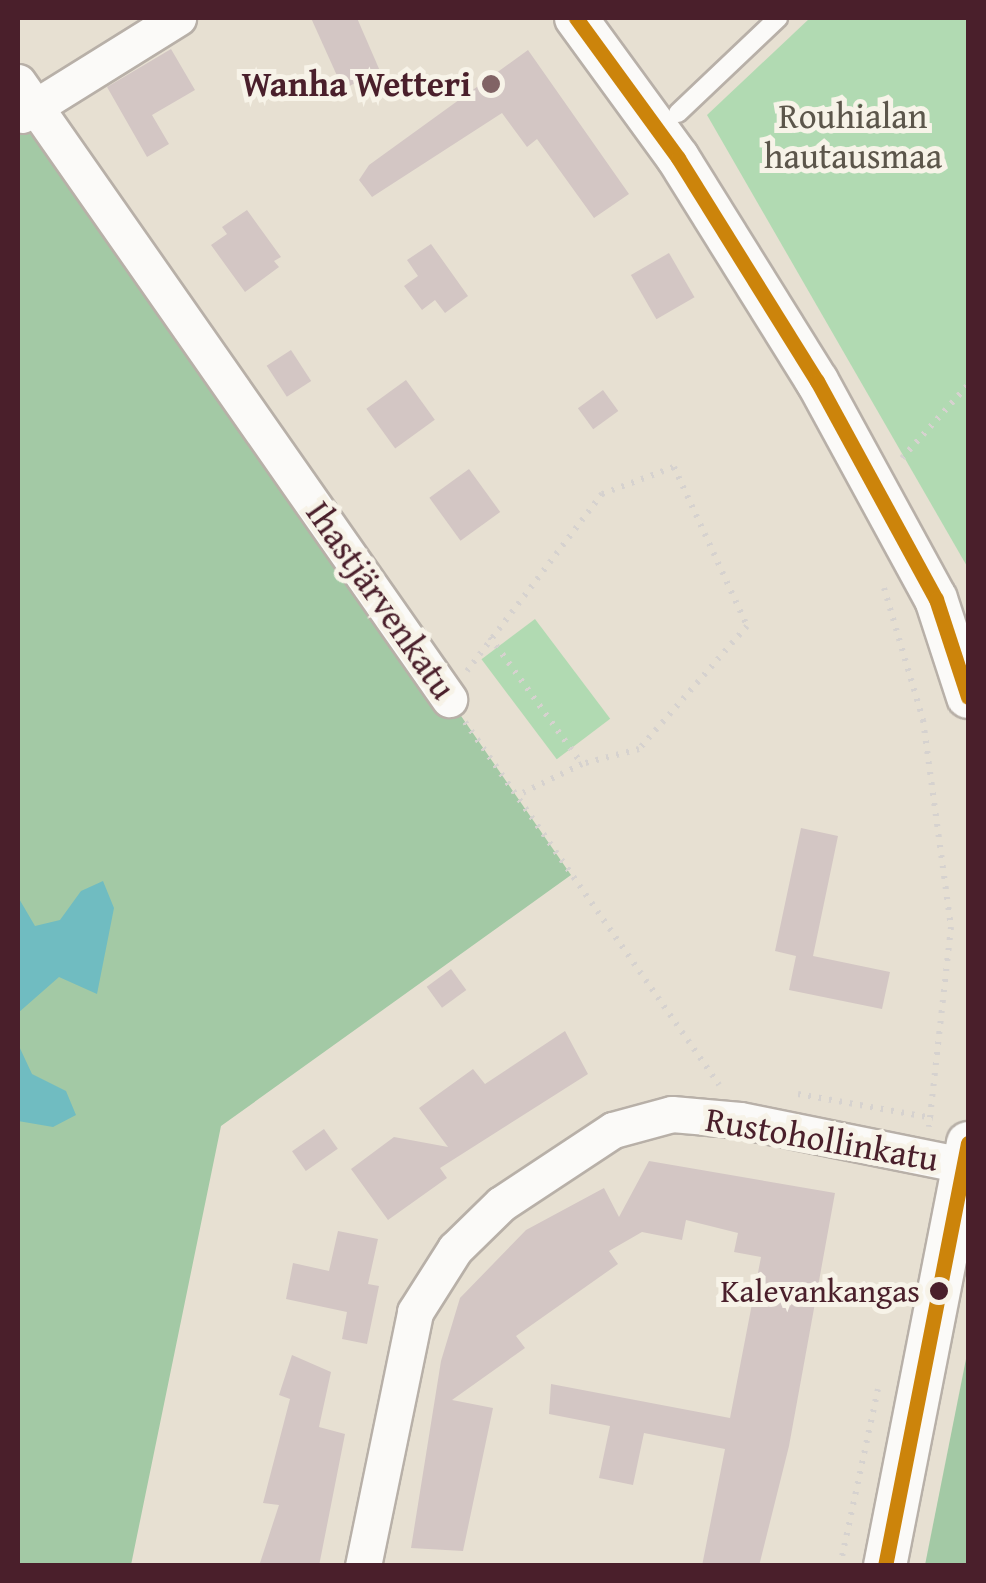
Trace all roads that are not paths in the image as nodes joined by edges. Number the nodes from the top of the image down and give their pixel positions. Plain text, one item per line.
1 (178, 18) edge
2 (576, 18) edge
3 (778, 18) edge
4 (25, 102) edge
5 (678, 113) dead end
6 (968, 697) edge
7 (449, 698) road end
8 (963, 1149) edge
9 (363, 1566) edge
10 (884, 1566) edge

1 - 4 street
2 - 6 street
3 - 5 lane
4 - 7 street, Ihastjärvenkatu
8 - 9 street, Rustohollinkatu
8 - 10 street

